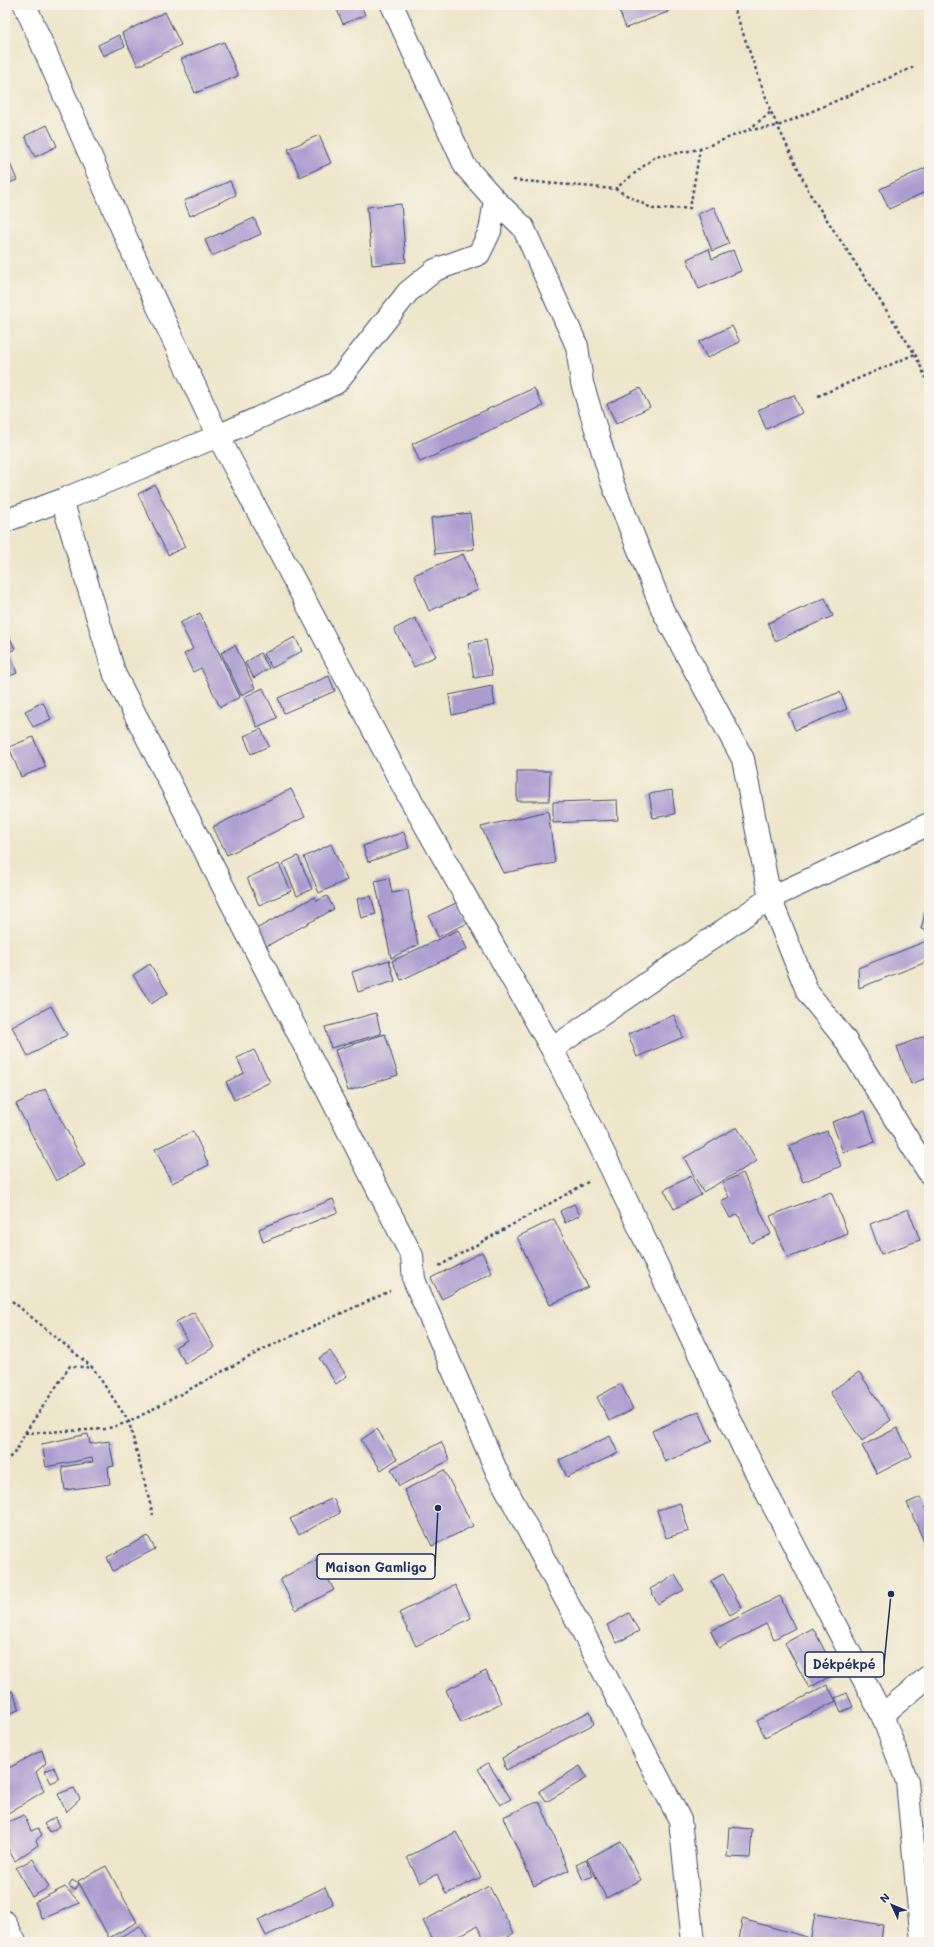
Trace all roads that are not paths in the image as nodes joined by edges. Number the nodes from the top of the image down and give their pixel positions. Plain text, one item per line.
1 (25, 5) edge
2 (392, 5) edge
3 (495, 200) junction
4 (218, 436) junction
5 (62, 500) junction
6 (5, 521) edge
7 (929, 824) edge
8 (770, 898) junction
9 (552, 1049) junction
10 (929, 1173) edge
11 (929, 1676) edge
12 (882, 1714) junction
13 (5, 1922) edge
14 (14, 1942) edge
15 (693, 1942) edge
16 (922, 1942) edge

1 - 4 street
2 - 3 street
3 - 4 street
3 - 8 street
4 - 5 street
4 - 9 street
5 - 6 street
5 - 15 street
7 - 8 street
8 - 9 street
8 - 10 street
9 - 12 street
11 - 12 street
12 - 16 street
13 - 14 street

